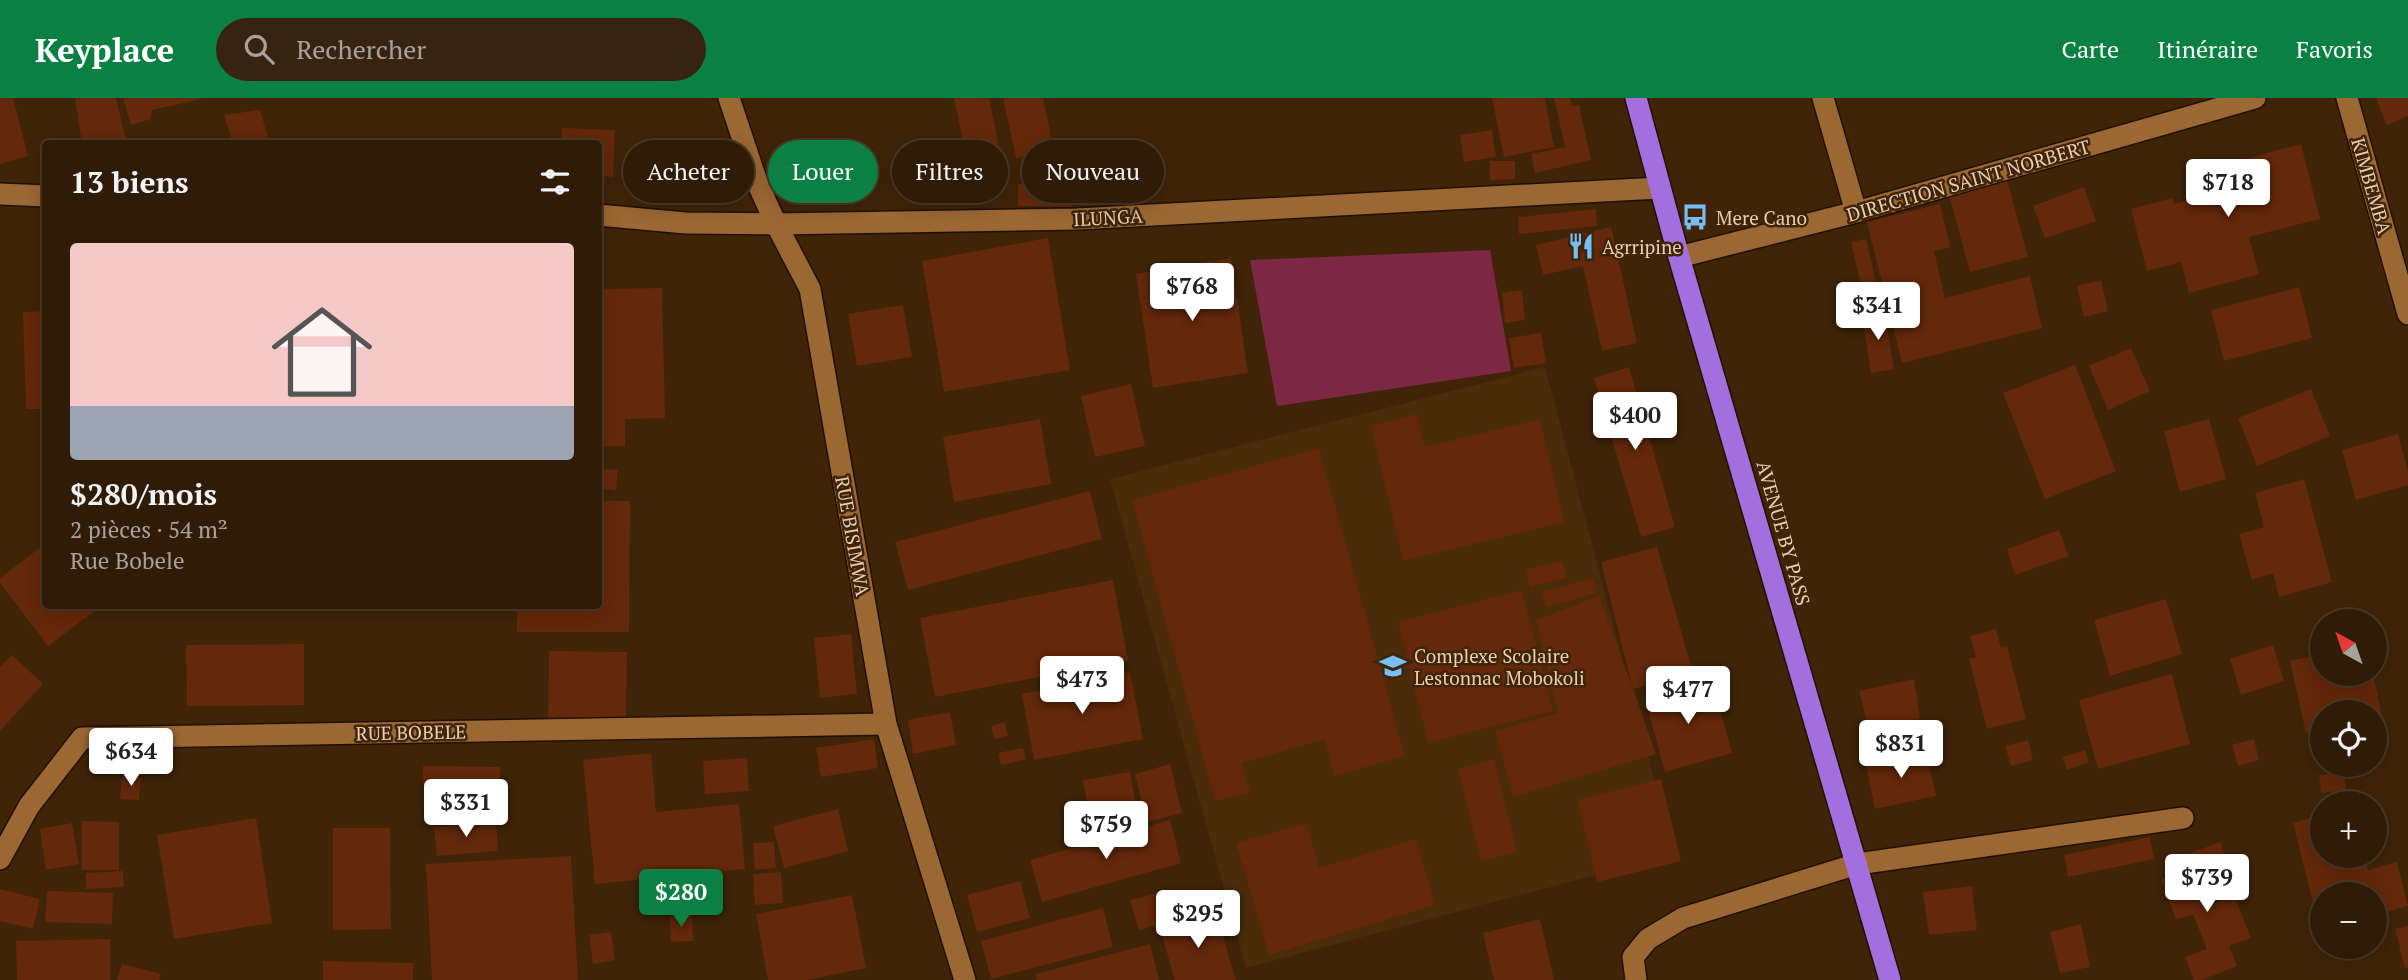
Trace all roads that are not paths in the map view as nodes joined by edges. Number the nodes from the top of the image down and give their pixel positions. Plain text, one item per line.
1 (729, 98) edge
2 (1636, 98) edge
3 (1823, 98) edge
4 (2255, 98) edge
5 (2347, 98) edge
6 (1659, 188) junction
7 (0, 194) edge
8 (42, 196) edge
9 (1856, 212) junction
10 (602, 215) edge
11 (776, 224) junction
12 (1679, 257) junction
13 (2408, 314) edge
14 (886, 724) junction
15 (2183, 818) dead end
16 (0, 859) edge
17 (1857, 864) junction
18 (1885, 979) edge
19 (965, 980) edge
20 (1636, 980) edge

1 - 11 street, RUE BISIMWA
2 - 6 highway, AVENUE BY PASS
3 - 9 street
4 - 9 street, DIRECTION SAINT NORBERT
5 - 13 street, KIMBEMBA
6 - 11 street, ILUNGA
6 - 12 highway, AVENUE BY PASS
7 - 8 street
9 - 12 street, DIRECTION SAINT NORBERT
10 - 11 street, ILUNGA
11 - 14 street, RUE BISIMWA
12 - 17 highway, AVENUE BY PASS
14 - 16 street, RUE BOBELE
14 - 19 street, RUE BISIMWA
15 - 17 street
17 - 18 highway, AVENUE BY PASS
17 - 20 street

